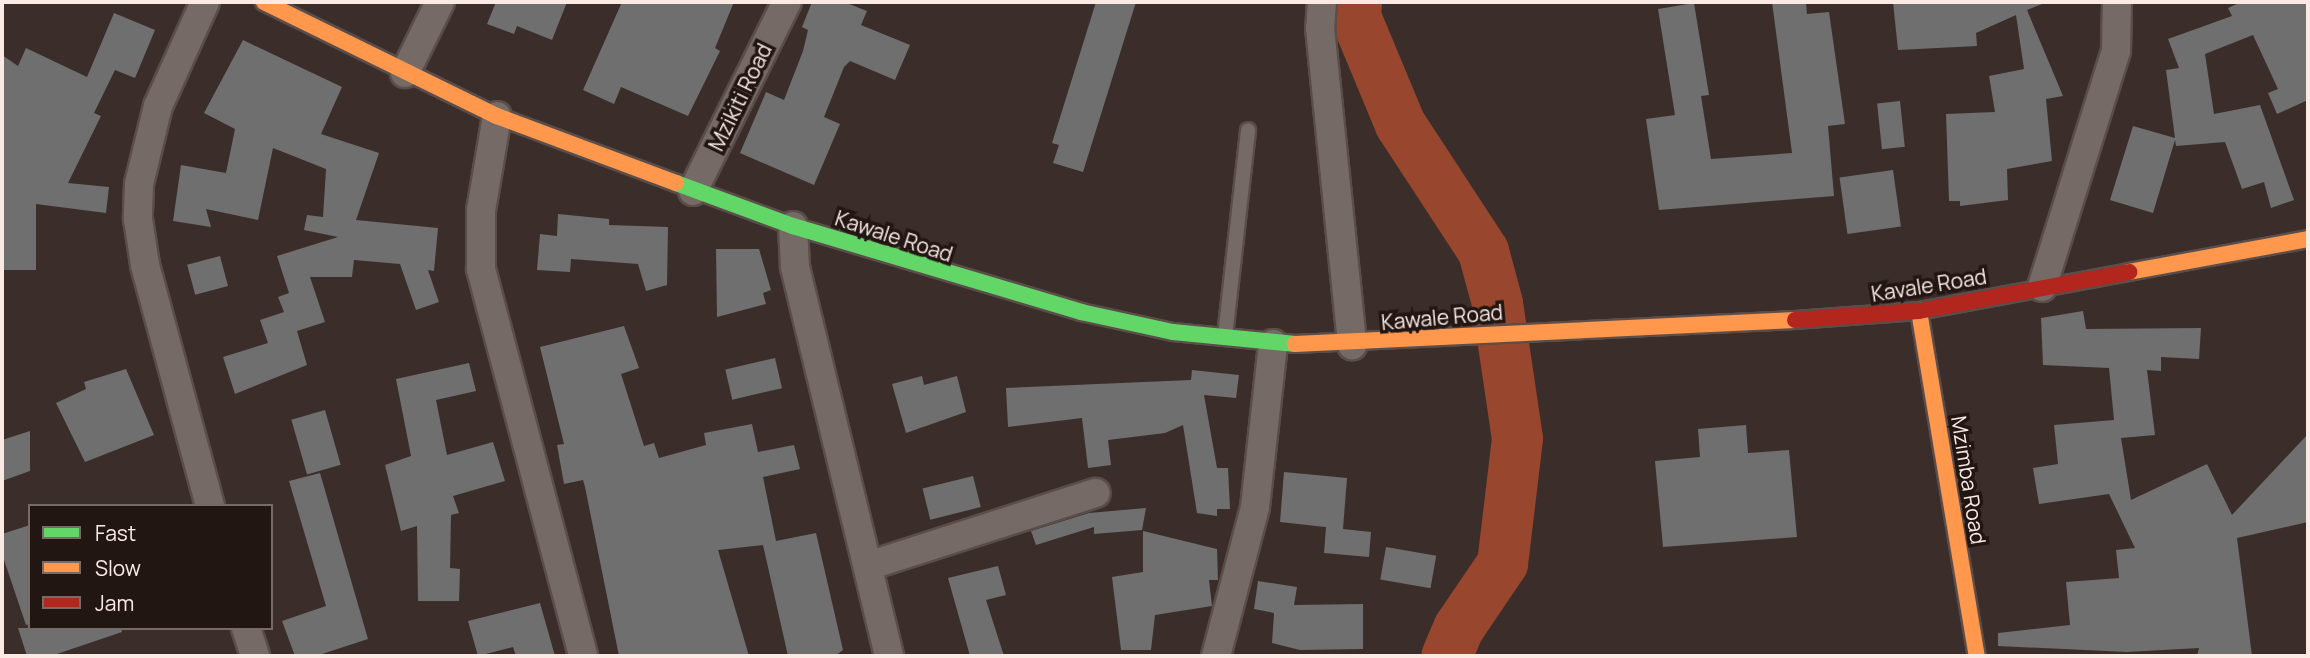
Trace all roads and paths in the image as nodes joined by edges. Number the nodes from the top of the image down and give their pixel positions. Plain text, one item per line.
1 (205, 2) edge
2 (264, 2) edge
3 (440, 2) edge
4 (787, 2) edge
5 (1322, 2) edge
6 (2117, 2) edge
7 (405, 73) junction
8 (497, 116) junction
9 (1248, 130) dead end
10 (693, 191) junction
11 (793, 226) junction
12 (2308, 239) edge
13 (2042, 287) junction
14 (1919, 311) junction
15 (1551, 328) joint
16 (1225, 338) junction
17 (1273, 344) junction
18 (1352, 345) junction
19 (1096, 493) dead end
20 (209, 504) edge
21 (868, 566) junction
22 (247, 630) edge
23 (255, 656) edge
24 (583, 656) edge
25 (889, 656) edge
26 (1216, 656) edge
27 (1977, 656) edge

1 - 20 street
2 - 7 street, Kawale Road
3 - 7 street
4 - 10 street, Mzikiti Road
5 - 18 street
6 - 13 street
7 - 8 street, Kawale Road
8 - 10 street, Kawale Road
8 - 24 street
9 - 16 lane
10 - 11 street, Kawale Road
11 - 16 street, Kawale Road
11 - 21 street
12 - 13 street, Kavale Road
13 - 14 street, Kavale Road
14 - 15 street, Kavale Road
14 - 27 street, Mzimba Road
15 - 18 street, Kawale Road
16 - 17 street, Kawale Road
17 - 18 street, Kawale Road
17 - 26 street
19 - 21 street
21 - 25 street
22 - 23 street

